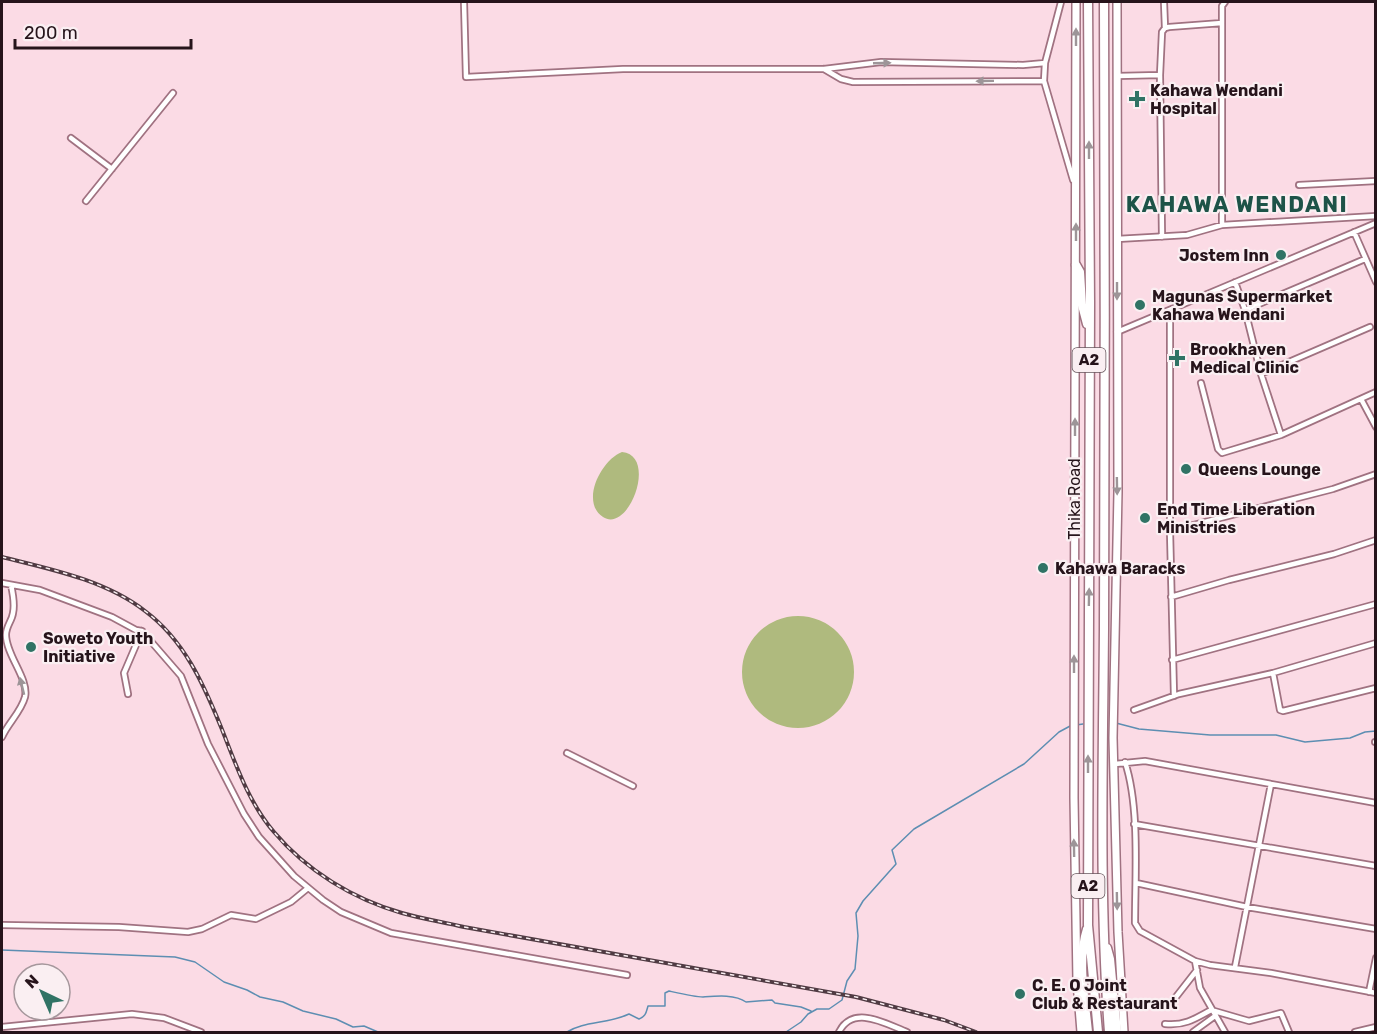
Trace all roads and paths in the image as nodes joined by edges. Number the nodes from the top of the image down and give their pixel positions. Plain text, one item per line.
1 (464, 2) edge
2 (1061, 2) edge
3 (1076, 2) edge
4 (1088, 2) edge
5 (1104, 2) edge
6 (1117, 2) edge
7 (1164, 2) edge
8 (1225, 2) edge
9 (1222, 23) junction
10 (1165, 28) junction
11 (1045, 63) junction
12 (824, 69) junction
13 (1160, 75) junction
14 (1117, 76) junction
15 (1044, 81) junction
16 (172, 93) dead end
17 (71, 138) dead end
18 (112, 169) junction
19 (1376, 181) edge
20 (1299, 185) dead end
21 (1076, 188) junction
22 (86, 201) dead end
23 (1376, 216) edge
24 (1376, 223) edge
25 (1222, 225) junction
26 (1354, 232) junction
27 (1162, 237) junction
28 (1117, 239) junction
29 (1365, 259) junction
30 (1076, 265) junction
31 (1235, 282) junction
32 (1376, 282) edge
33 (1170, 310) junction
34 (1245, 310) junction
35 (1370, 327) dead end
36 (1117, 332) junction
37 (1090, 333) junction
38 (1261, 374) junction
39 (1202, 383) dead end
40 (1376, 392) edge
41 (1361, 399) junction
42 (1376, 427) edge
43 (1281, 435) junction
44 (1376, 474) edge
45 (1170, 531) junction
46 (1376, 540) edge
47 (2, 583) edge
48 (11, 585) junction
49 (1171, 597) junction
50 (1376, 604) edge
51 (142, 630) junction
52 (1376, 643) edge
53 (1172, 660) junction
54 (1273, 673) junction
55 (1376, 688) edge
56 (128, 694) dead end
57 (1174, 696) junction
58 (1134, 710) dead end
59 (2, 737) edge
60 (567, 753) dead end
61 (1125, 762) junction
62 (1115, 764) junction
63 (1271, 784) junction
64 (633, 786) dead end
65 (1376, 803) edge
66 (1134, 824) junction
67 (1258, 845) junction
68 (1376, 866) edge
69 (1136, 883) junction
70 (308, 888) junction
71 (1247, 907) junction
72 (2, 924) edge
73 (1088, 925) junction
74 (1376, 929) edge
75 (1103, 936) junction
76 (1376, 958) edge
77 (1195, 960) junction
78 (1235, 967) junction
79 (1197, 970) junction
80 (627, 975) dead end
81 (1369, 992) junction
82 (1376, 993) edge
83 (1172, 1002) dead end
84 (1211, 1010) junction
85 (1215, 1016) junction
86 (1165, 1024) dead end
87 (2, 1027) edge
88 (1376, 1027) edge
89 (201, 1032) edge
90 (839, 1032) edge
91 (907, 1032) edge
92 (1081, 1032) edge
93 (1088, 1032) edge
94 (1098, 1032) edge
95 (1109, 1032) edge
96 (1117, 1032) edge
97 (1124, 1032) edge
98 (1193, 1032) edge
99 (1225, 1032) edge
100 (1289, 1032) edge
101 (1354, 1032) edge

1 - 12 street
2 - 11 street
21 -> 3 main road, Thika Road
37 -> 4 highway, Thika Road / A2
5 - 75 highway, Thika Road / A2
6 - 14 main road
7 - 10 street
8 - 9 street
9 - 10 street
9 - 25 street
10 - 13 street
12 -> 11 street
11 - 15 street
15 -> 12 street
13 - 14 street
13 - 27 street
14 - 28 main road
15 - 21 street
16 - 18 street
17 - 18 street
18 - 22 street
19 - 20 street
30 -> 21 main road, Thika Road
23 - 25 street
24 - 26 street
25 - 27 street
26 - 29 street
26 - 31 street
27 - 28 street
28 -> 36 main road
29 - 32 street
29 - 34 street
30 - 37 highway
92 -> 30 main road, Thika Road
31 - 33 street
31 - 34 street
33 - 36 street
33 - 45 street
34 - 38 street
35 - 38 street
36 -> 62 main road
73 -> 37 highway, Thika Road / A2
38 - 43 street
39 - 43 street
40 - 41 street
41 - 42 street
41 - 43 street
44 - 45 street
45 - 49 street
46 - 49 street
47 - 48 street
48 - 51 street
59 -> 48 street
49 - 53 street
50 - 53 street
51 - 56 street
51 - 70 street
52 - 54 street
53 - 57 street
54 - 55 street
54 - 57 street
57 - 58 street
60 - 64 street
61 - 62 street
61 - 63 street
61 - 66 street
62 -> 97 main road
63 - 65 street
63 - 67 street
66 - 67 street
66 - 69 street
67 - 68 street
67 - 71 street
69 - 71 street
69 - 77 street
70 - 72 street
70 - 80 street
71 - 74 street
71 - 78 street
73 - 93 highway
73 - 94 highway, Thika Road / A2
75 - 95 highway, Thika Road / A2
75 - 96 highway
76 - 81 street
77 - 78 street
77 - 79 street
78 - 81 street
79 - 83 street
79 - 84 street
81 - 82 street
84 - 85 street
84 - 86 street
84 - 100 street
85 - 98 street
85 - 99 street
87 - 89 street
88 - 101 street
90 - 91 street

